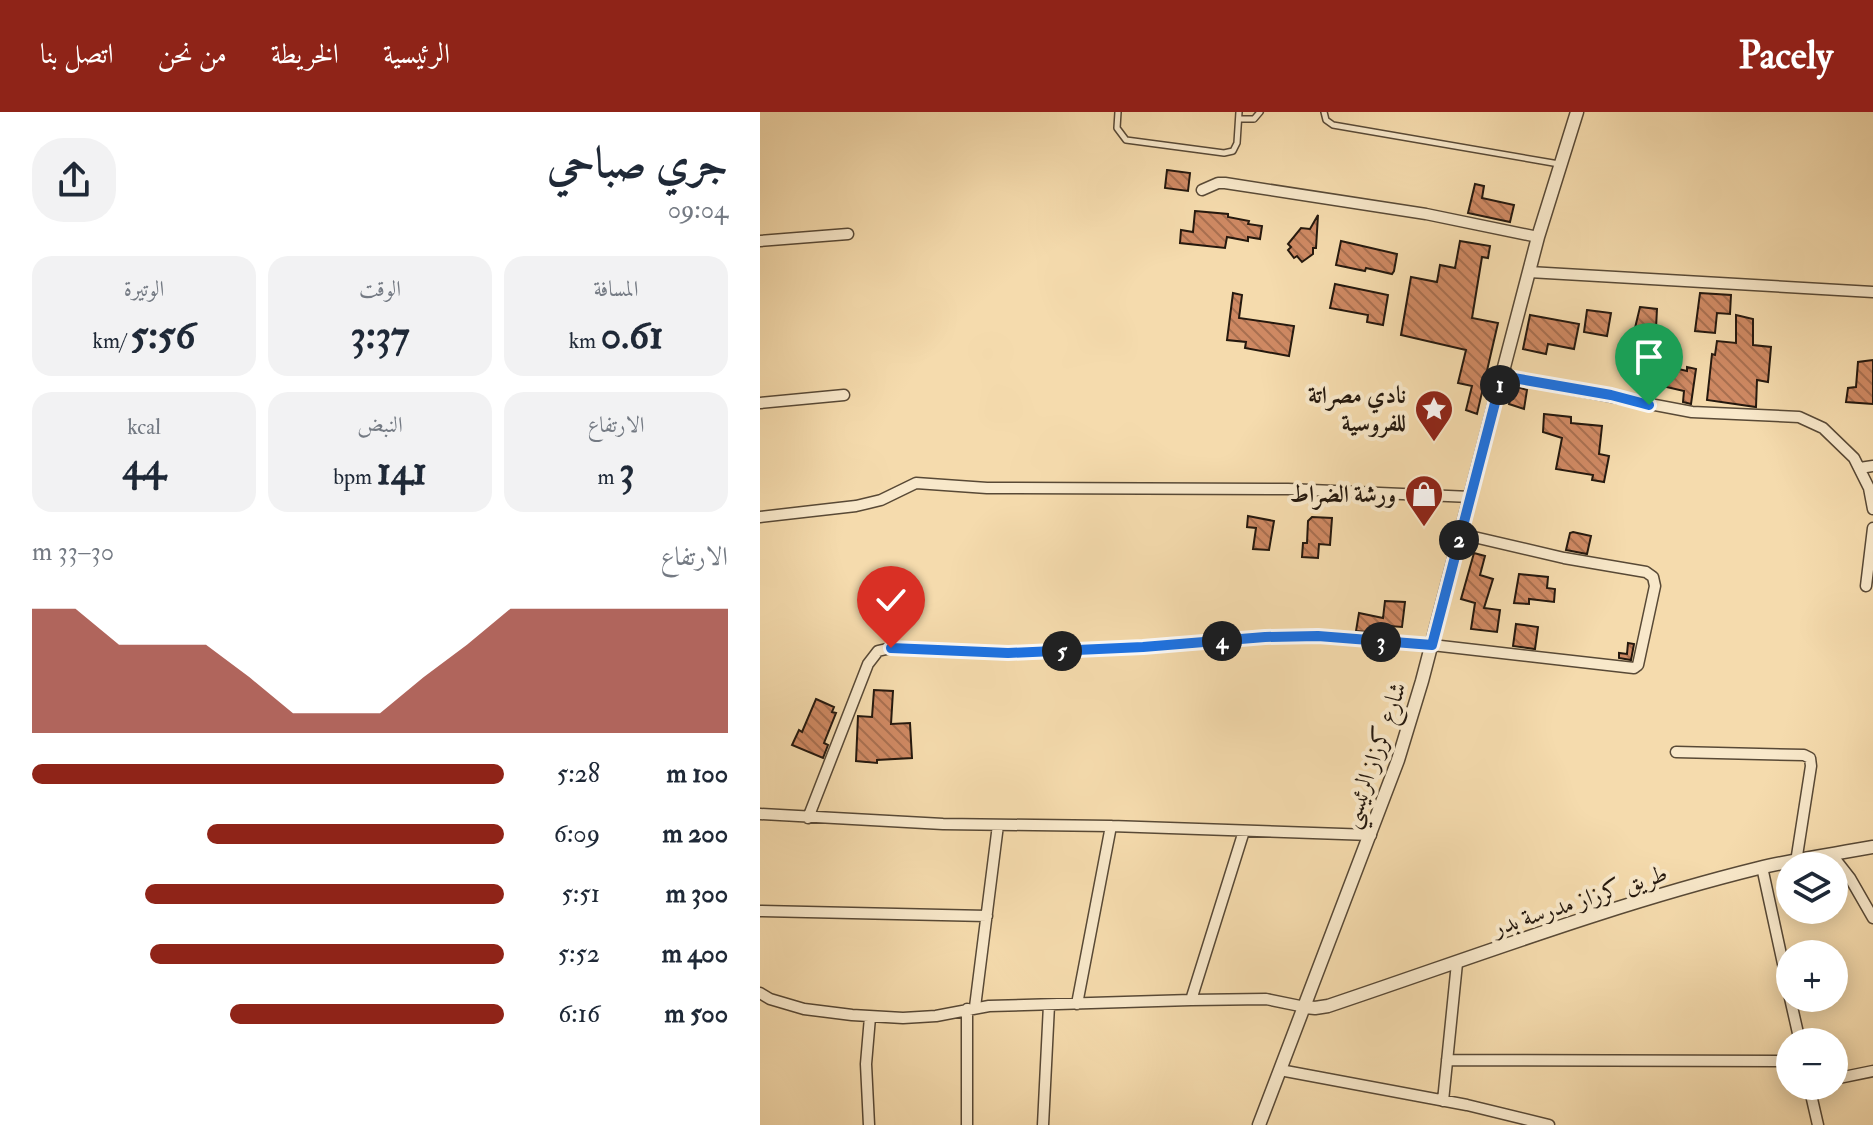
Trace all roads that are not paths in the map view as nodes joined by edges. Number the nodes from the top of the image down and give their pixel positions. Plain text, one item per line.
1 (1118, 112) edge
2 (1260, 112) edge
3 (1324, 112) edge
4 (1577, 112) edge
5 (1239, 116) edge
6 (1560, 165) junction
7 (1202, 190) dead end
8 (848, 234) dead end
9 (1538, 237) junction
10 (760, 241) edge
11 (1529, 272) junction
12 (1873, 292) edge
13 (1502, 376) junction
14 (844, 395) dead end
15 (760, 403) edge
16 (1873, 466) edge
17 (1860, 468) junction
18 (1471, 497) junction
19 (1873, 509) edge
20 (760, 517) edge
21 (1873, 528) edge
22 (1461, 534) junction
23 (1866, 586) dead end
24 (1432, 645) junction
25 (1676, 752) dead end
26 (760, 814) edge
27 (808, 818) junction
28 (998, 825) junction
29 (1111, 826) junction
30 (1244, 831) junction
31 (1371, 835) junction
32 (1873, 847) edge
33 (1798, 852) edge
34 (1847, 852) edge
35 (1776, 865) edge
36 (1762, 867) junction
37 (1848, 875) edge
38 (760, 911) edge
39 (987, 916) junction
40 (1873, 918) edge
41 (1778, 940) edge
42 (1457, 963) junction
43 (760, 993) edge
44 (1191, 1000) junction
45 (1077, 1004) junction
46 (1049, 1005) junction
47 (1305, 1007) junction
48 (971, 1008) junction
49 (870, 1017) junction
50 (1447, 1060) junction
51 (1776, 1061) edge
52 (1280, 1070) junction
53 (1873, 1071) edge
54 (1848, 1076) edge
55 (1812, 1100) edge
56 (1443, 1101) junction
57 (869, 1125) edge
58 (967, 1125) edge
59 (1043, 1125) edge
60 (1259, 1125) edge
61 (1549, 1125) edge
62 (1818, 1125) edge

1 - 5 lane
2 - 5 lane
3 - 6 lane
4 - 6 street, شارع كرزاز الرئيسي
6 - 9 street, شارع كرزاز الرئيسي
7 - 9 street
8 - 10 street
9 - 11 street, شارع كرزاز الرئيسي
11 - 12 street
11 - 13 street, شارع كرزاز الرئيسي
13 - 17 street
13 - 18 street, شارع كرزاز الرئيسي
14 - 15 street
16 - 17 street
17 - 19 street
18 - 20 street
18 - 22 street, شارع كرزاز الرئيسي
21 - 23 street
22 - 24 street, شارع كرزاز الرئيسي
22 - 24 street
24 - 27 street
24 - 31 street, شارع كرزاز الرئيسي
25 - 33 street
26 - 27 street
27 - 28 street
28 - 29 street
28 - 39 street
29 - 30 street
29 - 45 street
30 - 31 street
30 - 44 street
31 - 47 street, شارع كرزاز الرئيسي
32 - 34 street, طريق كرزاز مدرسة بدر
35 - 36 street, طريق كرزاز مدرسة بدر
36 - 41 street
36 - 42 street, طريق كرزاز مدرسة بدر
37 - 40 street
38 - 39 street
39 - 48 street
42 - 47 street, طريق كرزاز مدرسة بدر
42 - 50 street
43 - 49 street
44 - 45 street
44 - 47 street
45 - 46 street
46 - 48 street
46 - 59 street
47 - 52 street, شارع كرزاز الرئيسي
48 - 49 street
48 - 58 street
49 - 57 street
50 - 51 street
50 - 56 street
52 - 56 street
52 - 60 street, شارع كرزاز الرئيسي
53 - 54 street
55 - 62 street
56 - 61 street

